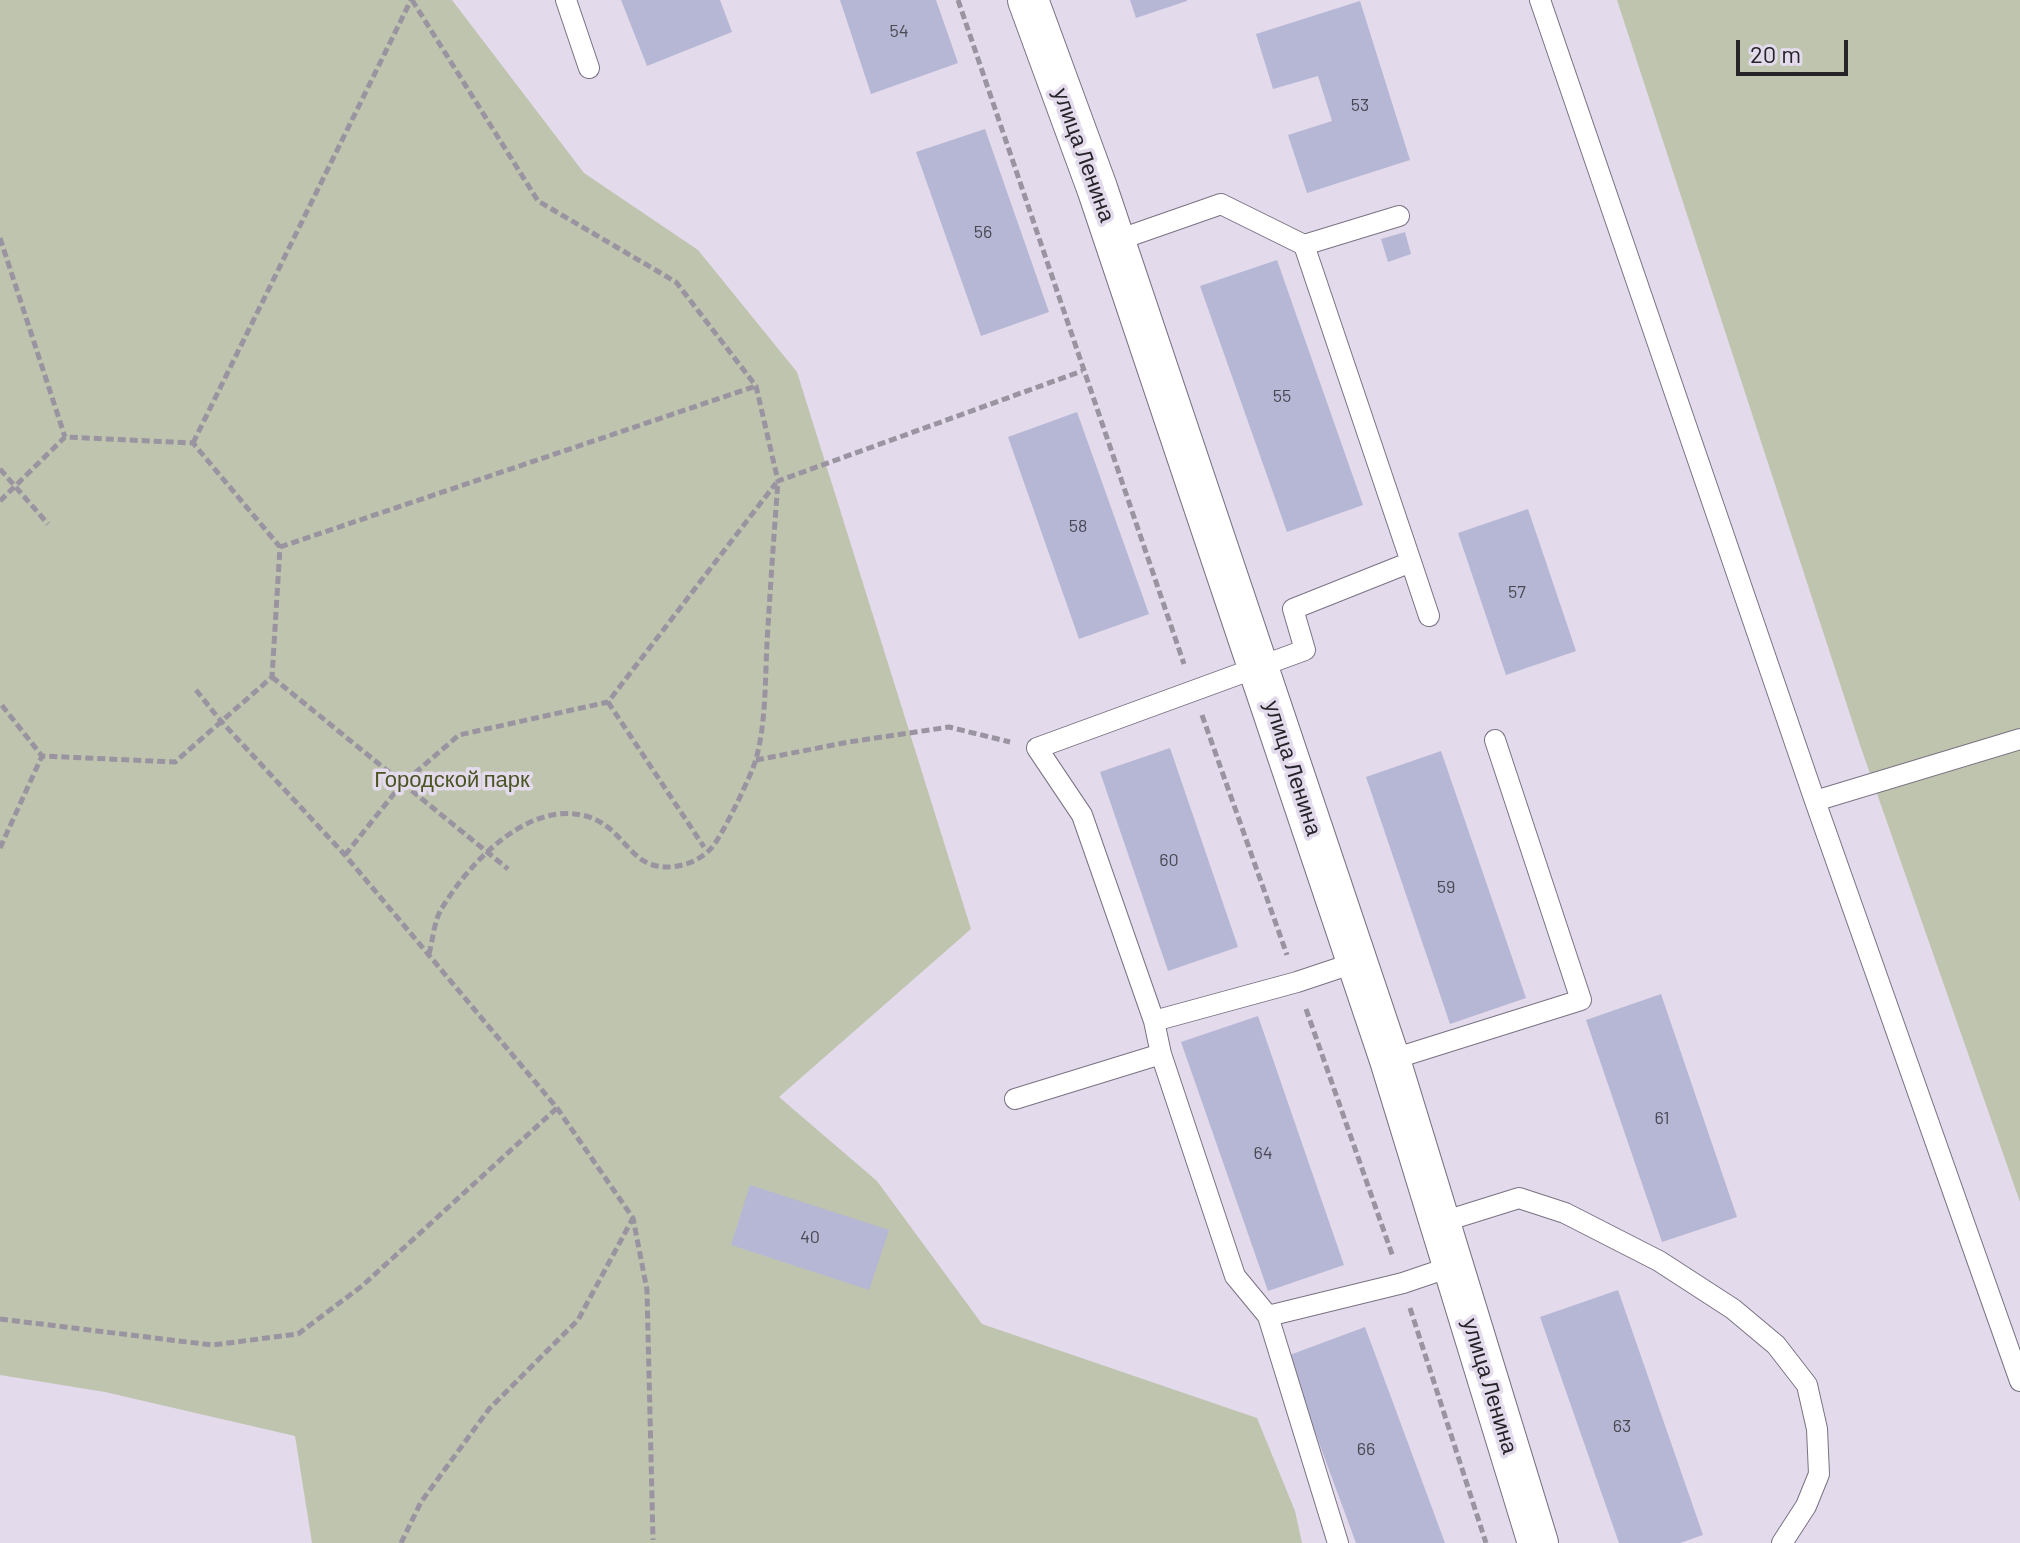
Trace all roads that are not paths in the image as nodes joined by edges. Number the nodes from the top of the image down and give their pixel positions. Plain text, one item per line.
1 (566, 0) edge
2 (1028, 0) edge
3 (1540, 0) edge
4 (589, 68) dead end
5 (1399, 216) dead end
6 (1115, 241) junction
7 (1304, 245) junction
8 (1411, 562) junction
9 (1429, 616) dead end
10 (1260, 668) junction
11 (2020, 739) edge
12 (1495, 740) dead end
13 (1815, 801) junction
14 (1357, 962) junction
15 (1154, 1021) junction
16 (1161, 1054) junction
17 (1390, 1060) junction
18 (1015, 1099) dead end
19 (1439, 1223) junction
20 (1453, 1266) junction
21 (1268, 1316) junction
22 (2020, 1381) edge
23 (1338, 1543) edge
24 (1538, 1543) edge
25 (1782, 1543) edge

1 - 4 lane
2 - 6 street, улица Ленина
3 - 13 lane
5 - 7 lane
6 - 7 lane
6 - 10 street, улица Ленина
7 - 8 lane
8 - 9 lane
8 - 10 lane
10 - 14 street, улица Ленина
10 - 15 lane
11 - 13 lane
12 - 17 lane
13 - 22 lane
14 - 15 lane
14 - 17 street, улица Ленина
15 - 16 lane
16 - 18 lane
16 - 21 lane
17 - 19 street, улица Ленина
19 - 20 street, улица Ленина
19 - 25 lane
20 - 21 lane
20 - 24 street, улица Ленина
21 - 23 lane

